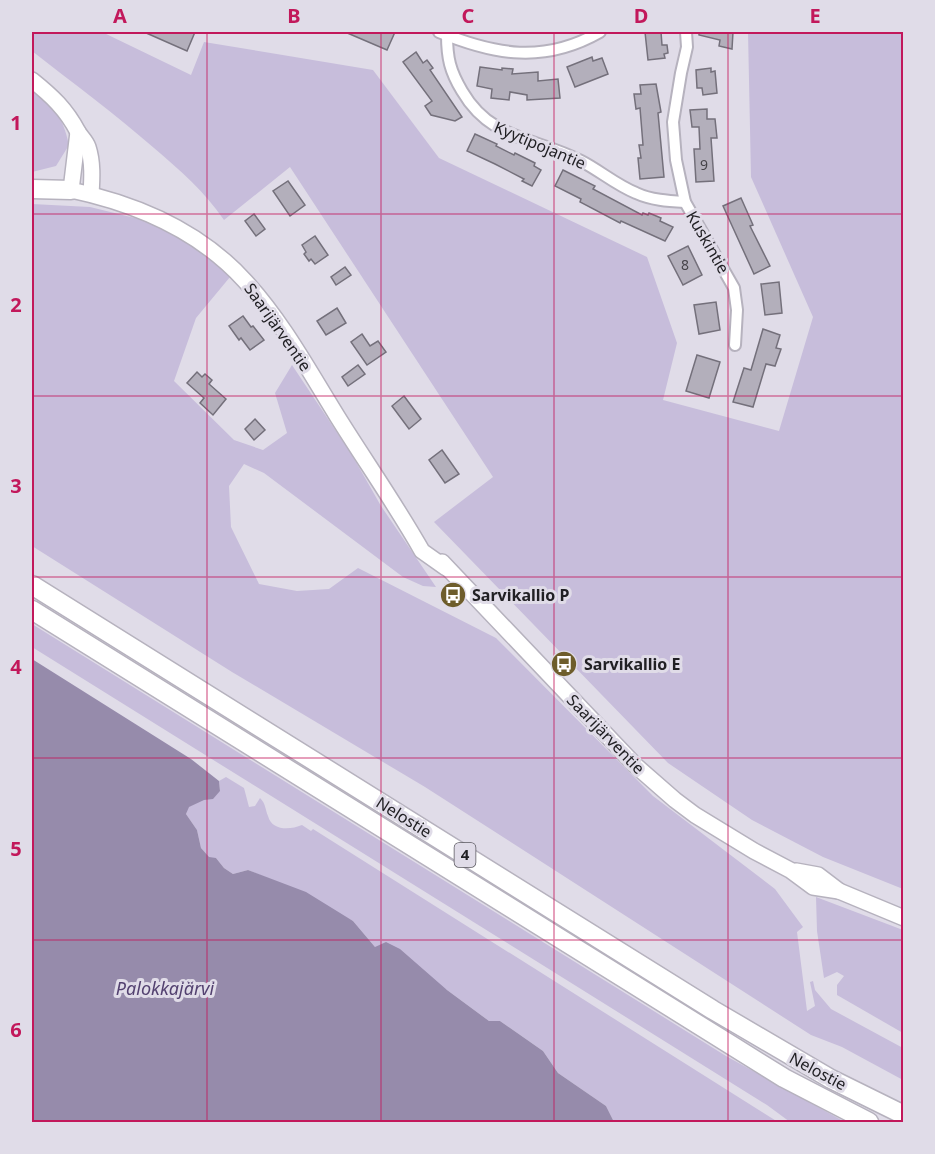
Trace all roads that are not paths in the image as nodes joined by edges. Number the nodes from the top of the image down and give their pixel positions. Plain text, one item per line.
1 (600, 32) edge
2 (686, 32) edge
3 (443, 33) edge
4 (32, 80) edge
5 (78, 132) junction
6 (32, 189) edge
7 (71, 190) junction
8 (91, 194) junction
9 (685, 202) junction
10 (735, 345) dead end
11 (32, 585) edge
12 (32, 610) edge
13 (903, 918) edge
14 (903, 1115) edge
15 (869, 1122) edge

1 - 3 street
2 - 9 street, Kuskintie
3 - 9 street, Kyytipojantie
4 - 5 main road
5 - 7 main road
5 - 8 main road
6 - 7 highway
7 - 8 main road, Saarijärventie
8 - 13 main road, Saarijärventie
9 - 10 street, Kuskintie
11 - 14 highway, Nelostie / 4
12 - 15 highway, Nelostie / 4

